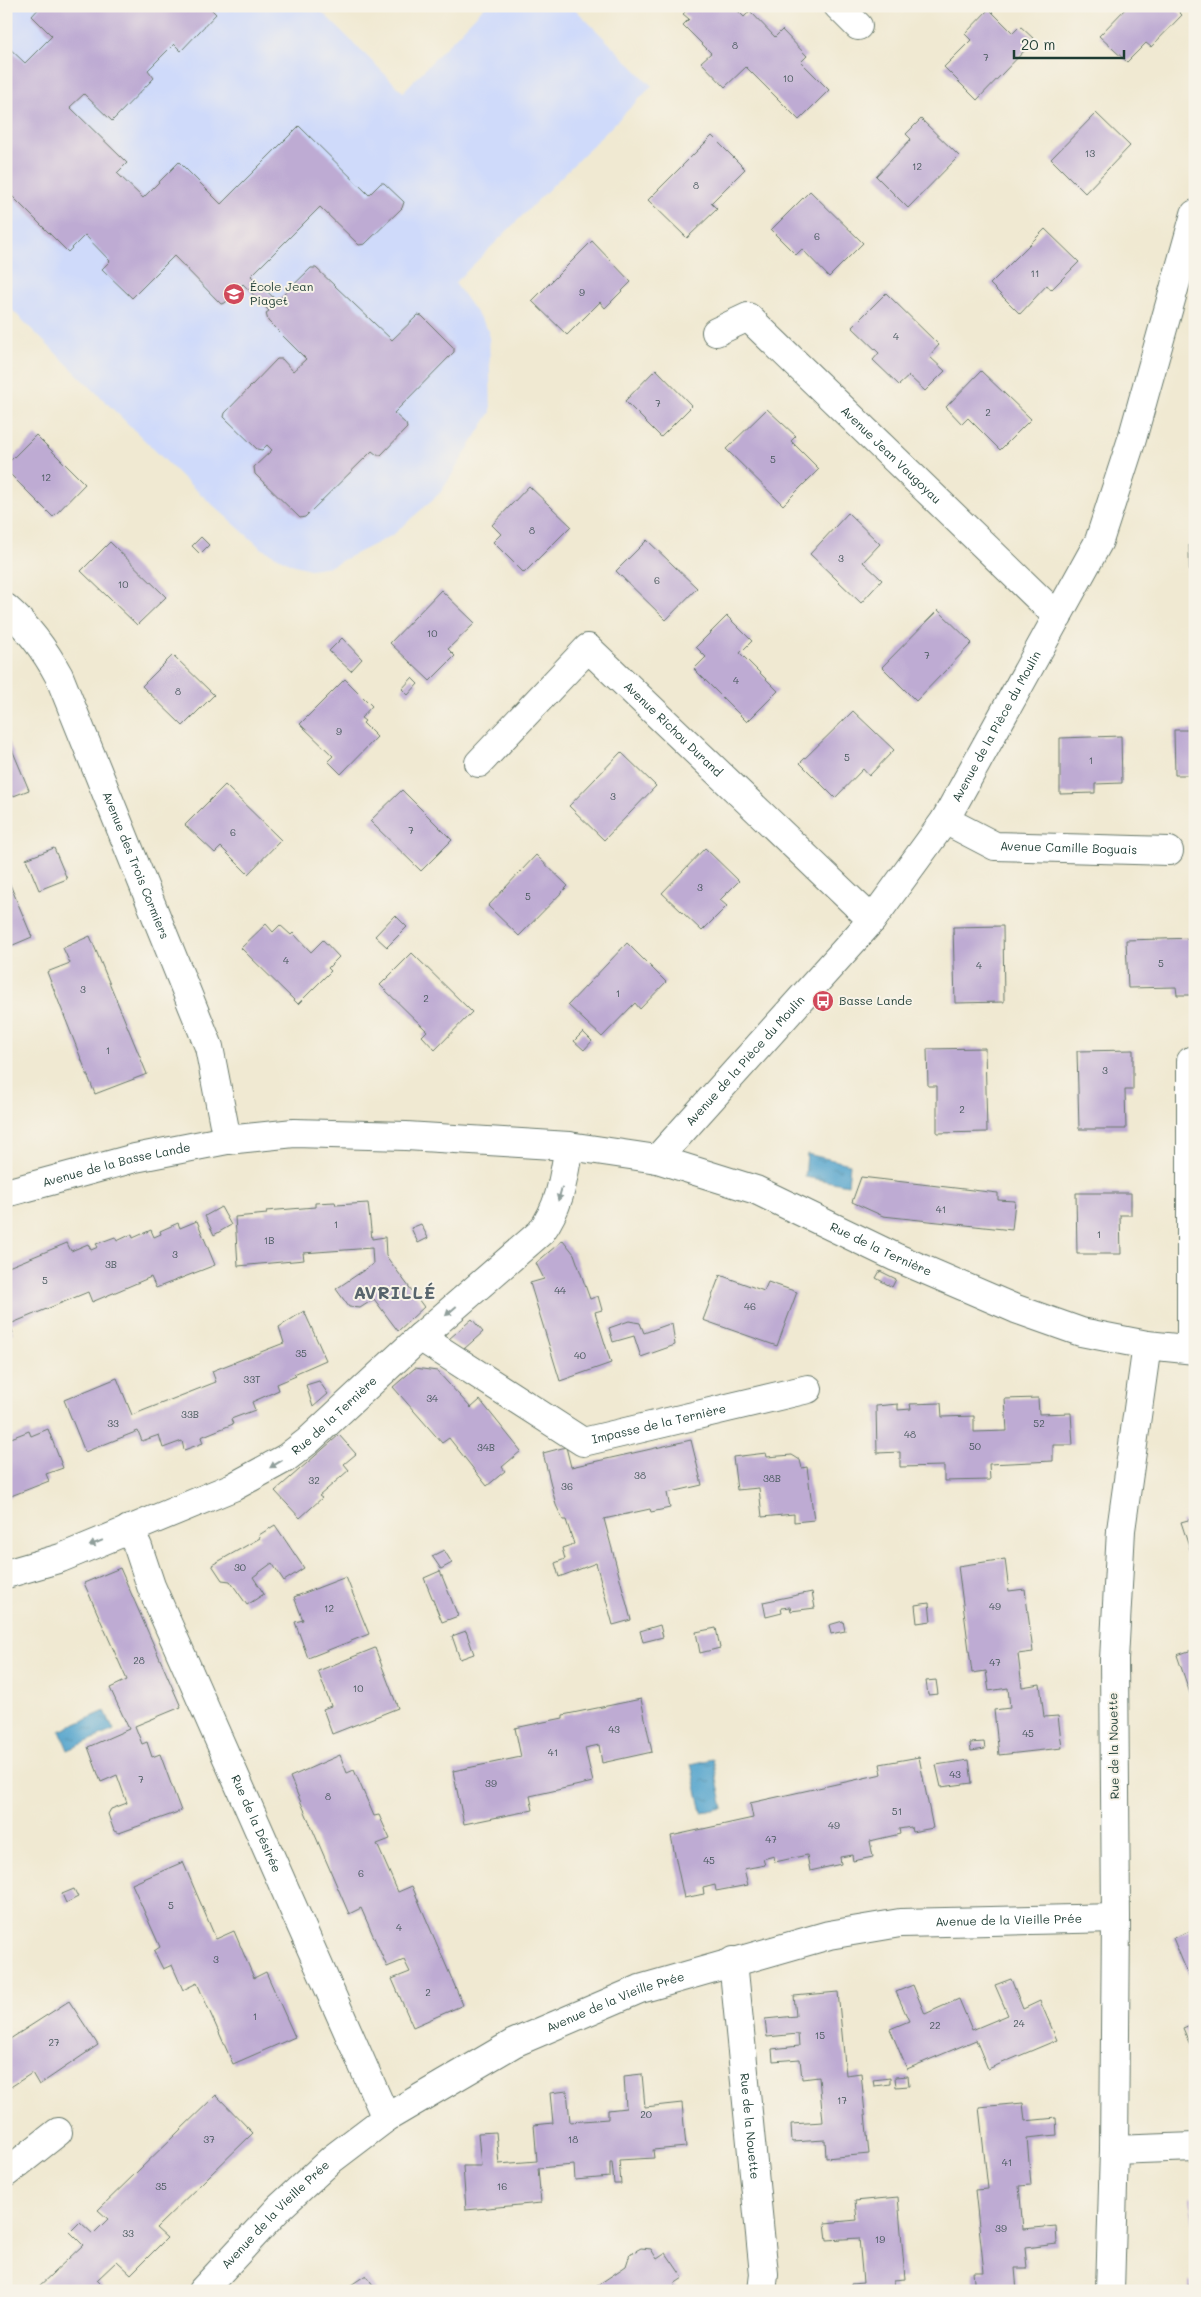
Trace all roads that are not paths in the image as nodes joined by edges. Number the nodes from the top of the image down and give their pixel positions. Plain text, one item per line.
1 (838, 6) edge
2 (858, 26) dead end
3 (1195, 214) edge
4 (716, 332) dead end
5 (6, 608) edge
6 (1058, 617) junction
7 (479, 763) dead end
8 (946, 820) junction
9 (1169, 850) dead end
10 (872, 920) junction
11 (1195, 1061) edge
12 (227, 1140) junction
13 (568, 1146) junction
14 (657, 1159) junction
15 (6, 1193) edge
16 (420, 1337) junction
17 (1147, 1345) junction
18 (1193, 1349) edge
19 (808, 1389) dead end
20 (129, 1529) junction
21 (6, 1574) edge
22 (1116, 1918) junction
23 (733, 1961) junction
24 (386, 2118) junction
25 (58, 2132) dead end
26 (1195, 2147) edge
27 (1114, 2150) junction
28 (6, 2173) edge
29 (202, 2291) edge
30 (762, 2291) edge
31 (1110, 2291) edge

1 - 2 street
3 - 6 street, Avenue de la Pièce du Moulin
4 - 6 street, Avenue Jean Vaugoyau
5 - 12 street, Avenue des Trois Cormiers
6 - 8 street, Avenue de la Pièce du Moulin
7 - 10 street, Avenue Richou Durand
8 - 9 street, Avenue Camille Boguais
8 - 10 street, Avenue de la Pièce du Moulin
10 - 14 street, Avenue de la Pièce du Moulin
11 - 18 street
12 - 13 street, Rue de la Ternière
12 - 15 street, Avenue de la Basse Lande
13 - 14 street, Rue de la Ternière
13 -> 16 street, Rue de la Ternière
14 - 17 street, Rue de la Ternière
16 - 19 street, Impasse de la Ternière
16 -> 20 street, Rue de la Ternière
17 - 18 street, Rue de la Ternière
17 - 22 street, Rue de la Nouette
20 -> 21 street, Rue de la Ternière
20 - 24 street, Rue de la Désirée
22 - 23 street, Avenue de la Vieille Prée
22 - 27 street, Rue de la Nouette
23 - 24 street, Avenue de la Vieille Prée
23 - 30 street, Rue de la Nouette
24 - 29 street, Avenue de la Vieille Prée
25 - 28 street
26 - 27 street
27 - 31 street, Rue de la Nouette

